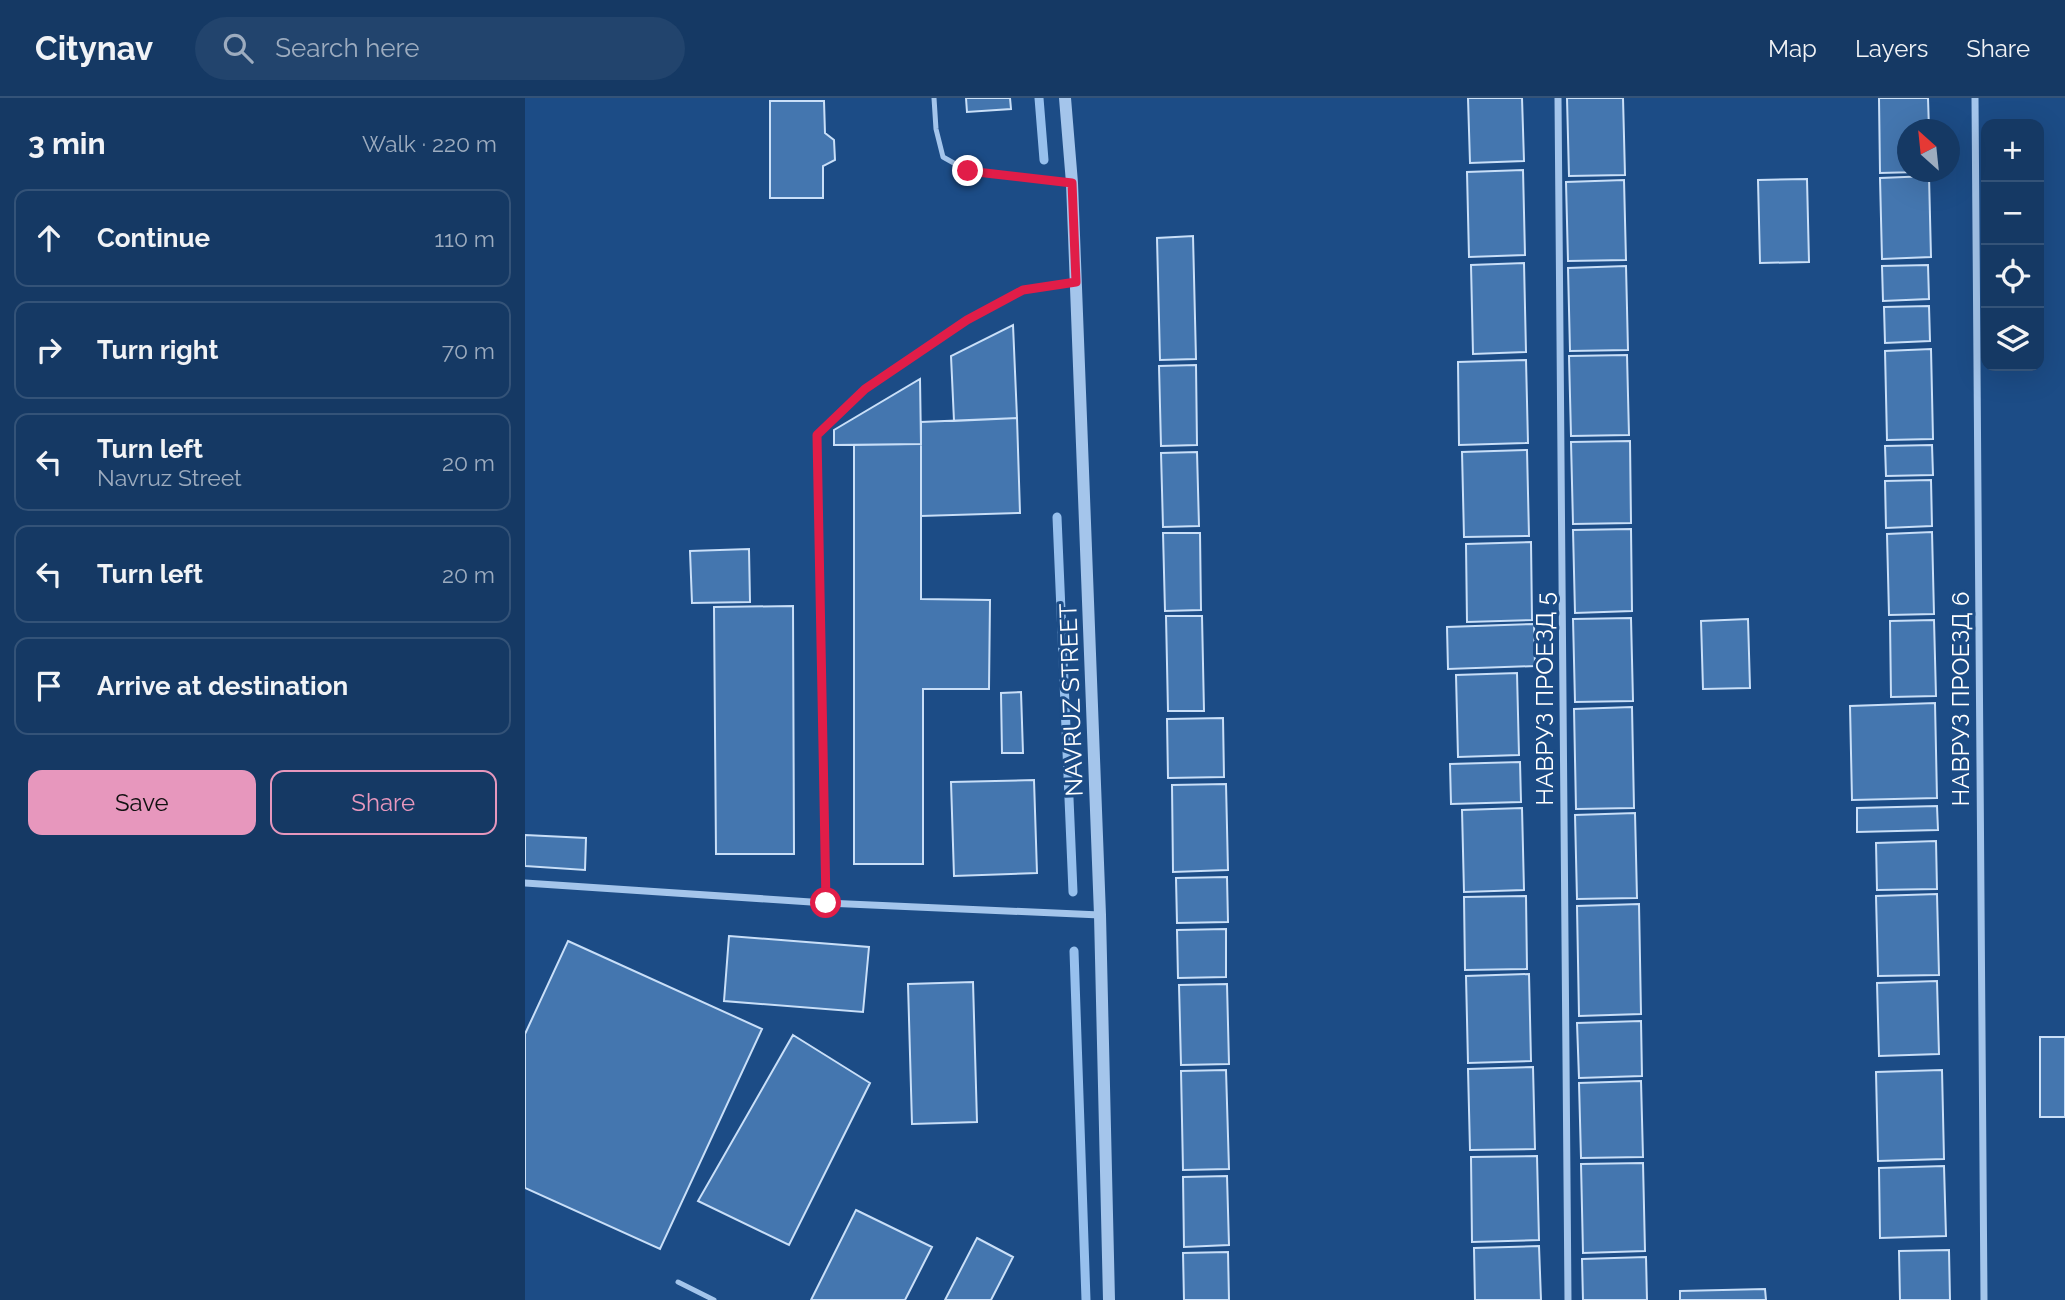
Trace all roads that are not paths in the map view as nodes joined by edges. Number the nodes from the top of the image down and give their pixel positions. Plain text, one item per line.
1 (934, 98) edge
2 (1065, 98) edge
3 (1558, 98) edge
4 (1975, 98) edge
5 (1072, 183) junction
6 (1076, 282) junction
7 (525, 883) edge
8 (826, 903) junction
9 (1100, 915) junction
10 (678, 1282) dead end
11 (714, 1300) edge
12 (1109, 1300) edge
13 (1568, 1300) edge
14 (1984, 1300) edge

1 - 5 lane
2 - 5 street, NAVRUZ STREET
3 - 13 street, НАВРУЗ ПРОЕЗД 5
4 - 14 street, НАВРУЗ ПРОЕЗД 6
5 - 6 street, NAVRUZ STREET
6 - 8 street
6 - 9 street, NAVRUZ STREET
7 - 8 street
8 - 9 street
9 - 12 street, NAVRUZ STREET
10 - 11 lane

